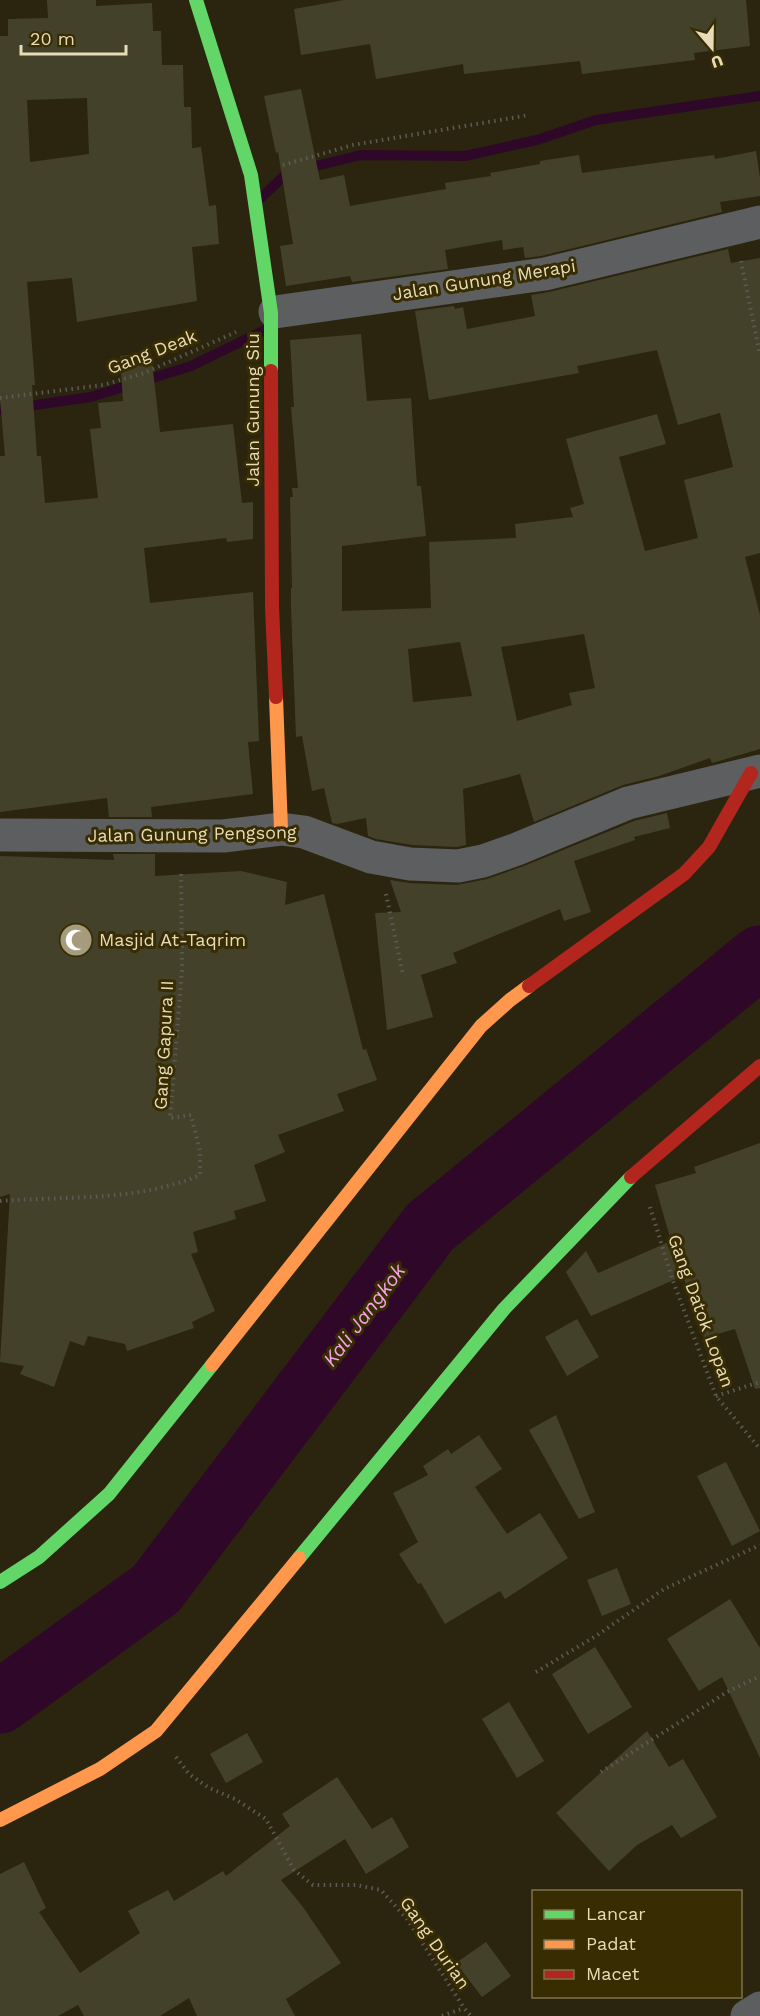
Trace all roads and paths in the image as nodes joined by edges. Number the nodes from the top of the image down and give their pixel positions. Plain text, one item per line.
1 (196, 0) edge
2 (530, 115) dead end
3 (251, 175) junction
4 (747, 225) edge
5 (276, 317) junction
6 (760, 355) edge
7 (0, 398) edge
8 (755, 772) edge
9 (281, 829) junction
10 (0, 835) edge
11 (181, 837) junction
12 (411, 864) junction
13 (403, 975) dead end
14 (760, 1066) edge
15 (638, 1170) junction
16 (0, 1201) edge
17 (760, 1382) edge
18 (716, 1396) junction
19 (760, 1449) edge
20 (760, 1545) edge
21 (0, 1582) edge
22 (536, 1672) dead end
23 (760, 1676) edge
24 (156, 1731) junction
25 (601, 1772) dead end
26 (0, 1820) edge
27 (464, 2008) junction
28 (760, 2008) edge
29 (442, 2016) edge
30 (471, 2016) edge
31 (747, 2016) edge

1 - 3 street, Jalan Gunung Siu
2 - 3 path
3 - 5 street, Jalan Gunung Siu
4 - 5 street, Jalan Gunung Merapi
4 - 6 path
5 - 7 path, Gang Deak
5 - 9 street, Jalan Gunung Siu
8 - 12 street, Jalan Gunung Pengsong
8 - 21 street
9 - 11 street, Jalan Gunung Pengsong
9 - 12 street, Jalan Gunung Pengsong
10 - 11 street, Jalan Gunung Pengsong
11 - 16 path, Gang Gapura II
12 - 13 path
14 - 15 street
15 - 18 path, Gang Datok Lopan
15 - 24 street
17 - 18 path
18 - 19 path, Gang Datok Lopan
20 - 22 path
23 - 25 path
24 - 26 street
24 - 27 path, Gang Durian
27 - 29 path
27 - 30 path, Gang Durian
28 - 31 street

